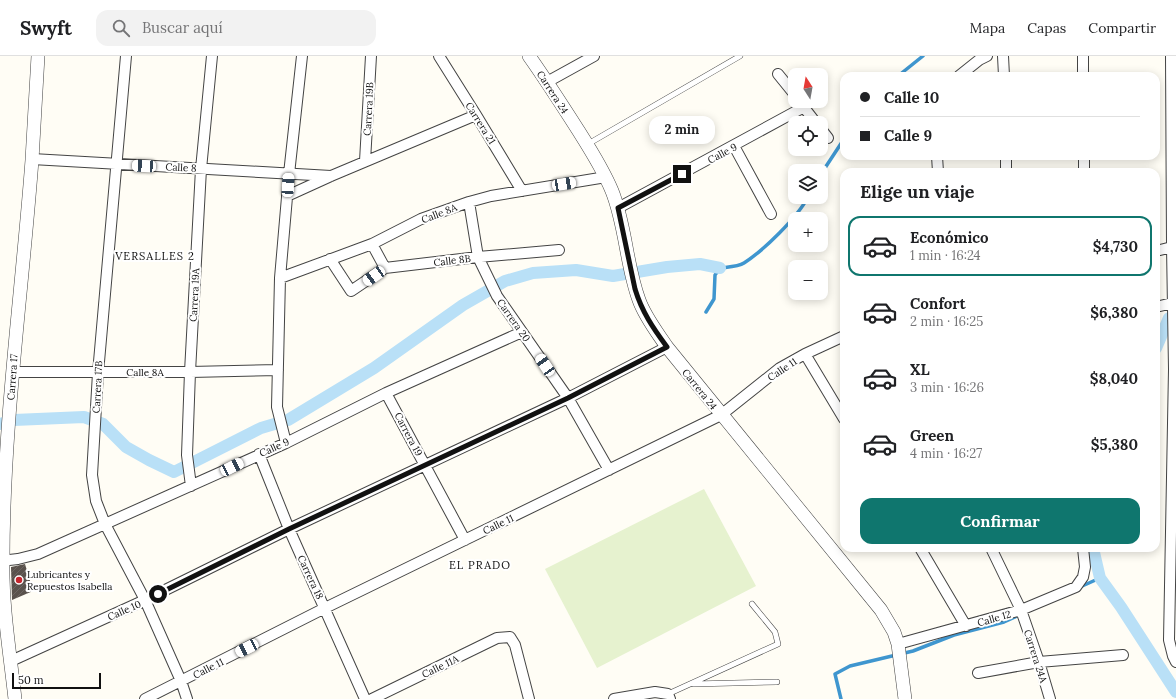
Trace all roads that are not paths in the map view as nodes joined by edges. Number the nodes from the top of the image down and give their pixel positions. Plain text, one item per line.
1 (38, 56) edge
2 (126, 56) edge
3 (212, 56) edge
4 (302, 56) edge
5 (370, 56) edge
6 (438, 56) edge
7 (529, 56) edge
8 (594, 56) edge
9 (740, 56) edge
10 (986, 56) edge
11 (1003, 56) edge
12 (1083, 56) edge
13 (1171, 56) edge
14 (964, 72) edge
15 (1003, 72) edge
16 (1083, 72) edge
17 (778, 74) dead end
18 (547, 82) junction
19 (788, 86) edge
20 (796, 108) edge
21 (476, 115) junction
22 (587, 145) junction
23 (734, 146) junction
24 (32, 159) junction
25 (365, 162) junction
26 (116, 164) junction
27 (201, 169) junction
28 (288, 174) junction
29 (331, 176) junction
30 (606, 177) junction
31 (522, 190) junction
32 (287, 196) junction
33 (469, 202) junction
34 (1174, 203) edge
35 (618, 208) junction
36 (771, 214) dead end
37 (372, 244) junction
38 (1172, 247) junction
39 (559, 250) dead end
40 (1160, 250) edge
41 (478, 257) junction
42 (330, 259) junction
43 (385, 268) junction
44 (280, 278) junction
45 (1175, 302) edge
46 (1160, 306) edge
47 (522, 332) junction
48 (840, 338) edge
49 (667, 347) junction
50 (805, 354) junction
51 (1175, 369) edge
52 (278, 370) junction
53 (13, 372) junction
54 (190, 372) junction
55 (98, 373) junction
56 (386, 392) junction
57 (568, 398) junction
58 (840, 413) edge
59 (721, 414) junction
60 (1175, 439) edge
61 (286, 443) junction
62 (259, 454) junction
63 (425, 464) junction
64 (3, 470) edge
65 (609, 470) junction
66 (191, 486) junction
67 (1174, 500) edge
68 (105, 524) junction
69 (289, 529) junction
70 (465, 540) junction
71 (922, 552) edge
72 (993, 552) edge
73 (1083, 552) edge
74 (1, 561) edge
75 (1173, 566) edge
76 (145, 600) junction
77 (752, 604) dead end
78 (1172, 605) edge
79 (325, 608) junction
80 (1021, 610) junction
81 (966, 626) junction
82 (4, 641) edge
83 (899, 647) junction
84 (1123, 655) dead end
85 (11, 661) junction
86 (1039, 662) junction
87 (1176, 662) edge
88 (978, 673) dead end
89 (181, 681) junction
90 (777, 682) dead end
91 (690, 684) junction
92 (669, 697) edge
93 (15, 699) edge
94 (145, 699) edge
95 (187, 699) edge
96 (365, 699) edge
97 (372, 699) edge
98 (528, 699) edge
99 (614, 699) edge
100 (905, 699) edge
101 (1050, 699) edge

1 - 24 street, Carrera 17
2 - 26 street, Carrera 17B
3 - 27 street, Carrera 19A
4 - 28 street
5 - 25 street, Carrera 19B
6 - 21 street, Carrera 21
7 - 18 street, Carrera 24
8 - 18 street
9 - 22 lane
10 - 14 street
11 - 15 street
12 - 16 street
13 - 34 street
17 - 19 street
18 - 22 street, Carrera 24
20 - 23 street, Calle 9
21 - 25 street, Calle 8
21 - 31 street, Carrera 21
22 - 30 street, Carrera 24
23 - 35 street, Calle 9
23 - 36 street
24 - 26 street, Calle 8
24 - 53 street, Carrera 17
25 - 29 street, Calle 8
26 - 27 street, Calle 8
26 - 55 street, Carrera 17B
27 - 28 street, Calle 8
27 - 54 street, Carrera 19A
28 - 29 street, Calle 8
28 - 32 street
29 - 32 street, Calle 8
30 - 31 street, Calle 8A
30 - 35 street, Carrera 24
31 - 33 street, Calle 8A
32 - 44 street
33 - 37 street, Calle 8A
33 - 41 street, Carrera 20
34 - 38 street
35 - 49 street, Carrera 24
37 - 42 street, Calle 8A
37 - 43 street
38 - 40 street
38 - 45 street
39 - 41 street, Calle 8B
41 - 43 street, Calle 8B
41 - 47 street, Carrera 20
42 - 43 street, Calle 8B
42 - 44 street, Calle 8A
44 - 52 street
45 - 46 street
45 - 51 street
47 - 56 street, Calle 9
47 - 57 street, Carrera 20
48 - 50 street, Calle 11
49 - 57 street, Calle 10
49 - 59 street, Carrera 24
50 - 58 street
50 - 59 street, Calle 11
51 - 60 street
52 - 54 street, Calle 8A
52 - 61 street
53 - 55 street, Calle 8A
53 - 64 street, Carrera 17
54 - 55 street, Calle 8A
54 - 66 street, Carrera 19A
55 - 68 street, Carrera 17B
56 - 61 street, Calle 9
56 - 63 street, Carrera 19
57 - 63 street, Calle 10
57 - 65 street, Carrera 20
59 - 65 street, Calle 11
59 - 83 street, Carrera 24
60 - 67 street
61 - 62 street, Calle 9
62 - 66 street, Calle 9
62 - 69 street, Carrera 18
63 - 69 street, Calle 10
63 - 70 street, Carrera 19
64 - 74 street, Carrera 17
65 - 70 street, Calle 11
66 - 68 street, Calle 9
67 - 75 street
68 - 74 street, Calle 9
68 - 76 street, Carrera 17B
69 - 76 street, Calle 10
69 - 79 street, Carrera 18
70 - 79 street, Calle 11
71 - 81 street
72 - 80 street, Carrera 24A
73 - 80 street, Calle 12
74 - 82 street, Carrera 17
75 - 78 street
76 - 85 street, Calle 10
76 - 89 street, Carrera 17B
77 - 91 lane
78 - 87 street
79 - 89 street, Calle 11
79 - 96 street, Carrera 18
80 - 81 street, Calle 12
80 - 86 street, Carrera 24A
81 - 83 street, Calle 12
82 - 85 street, Carrera 17
83 - 100 street, Carrera 24
84 - 86 street
85 - 93 street, Carrera 17
86 - 88 street
86 - 101 street, Carrera 24A
89 - 94 street, Calle 11
89 - 95 street, Carrera 17B
90 - 91 lane
91 - 92 lane
92 - 99 street
97 - 98 street, Calle 11A

